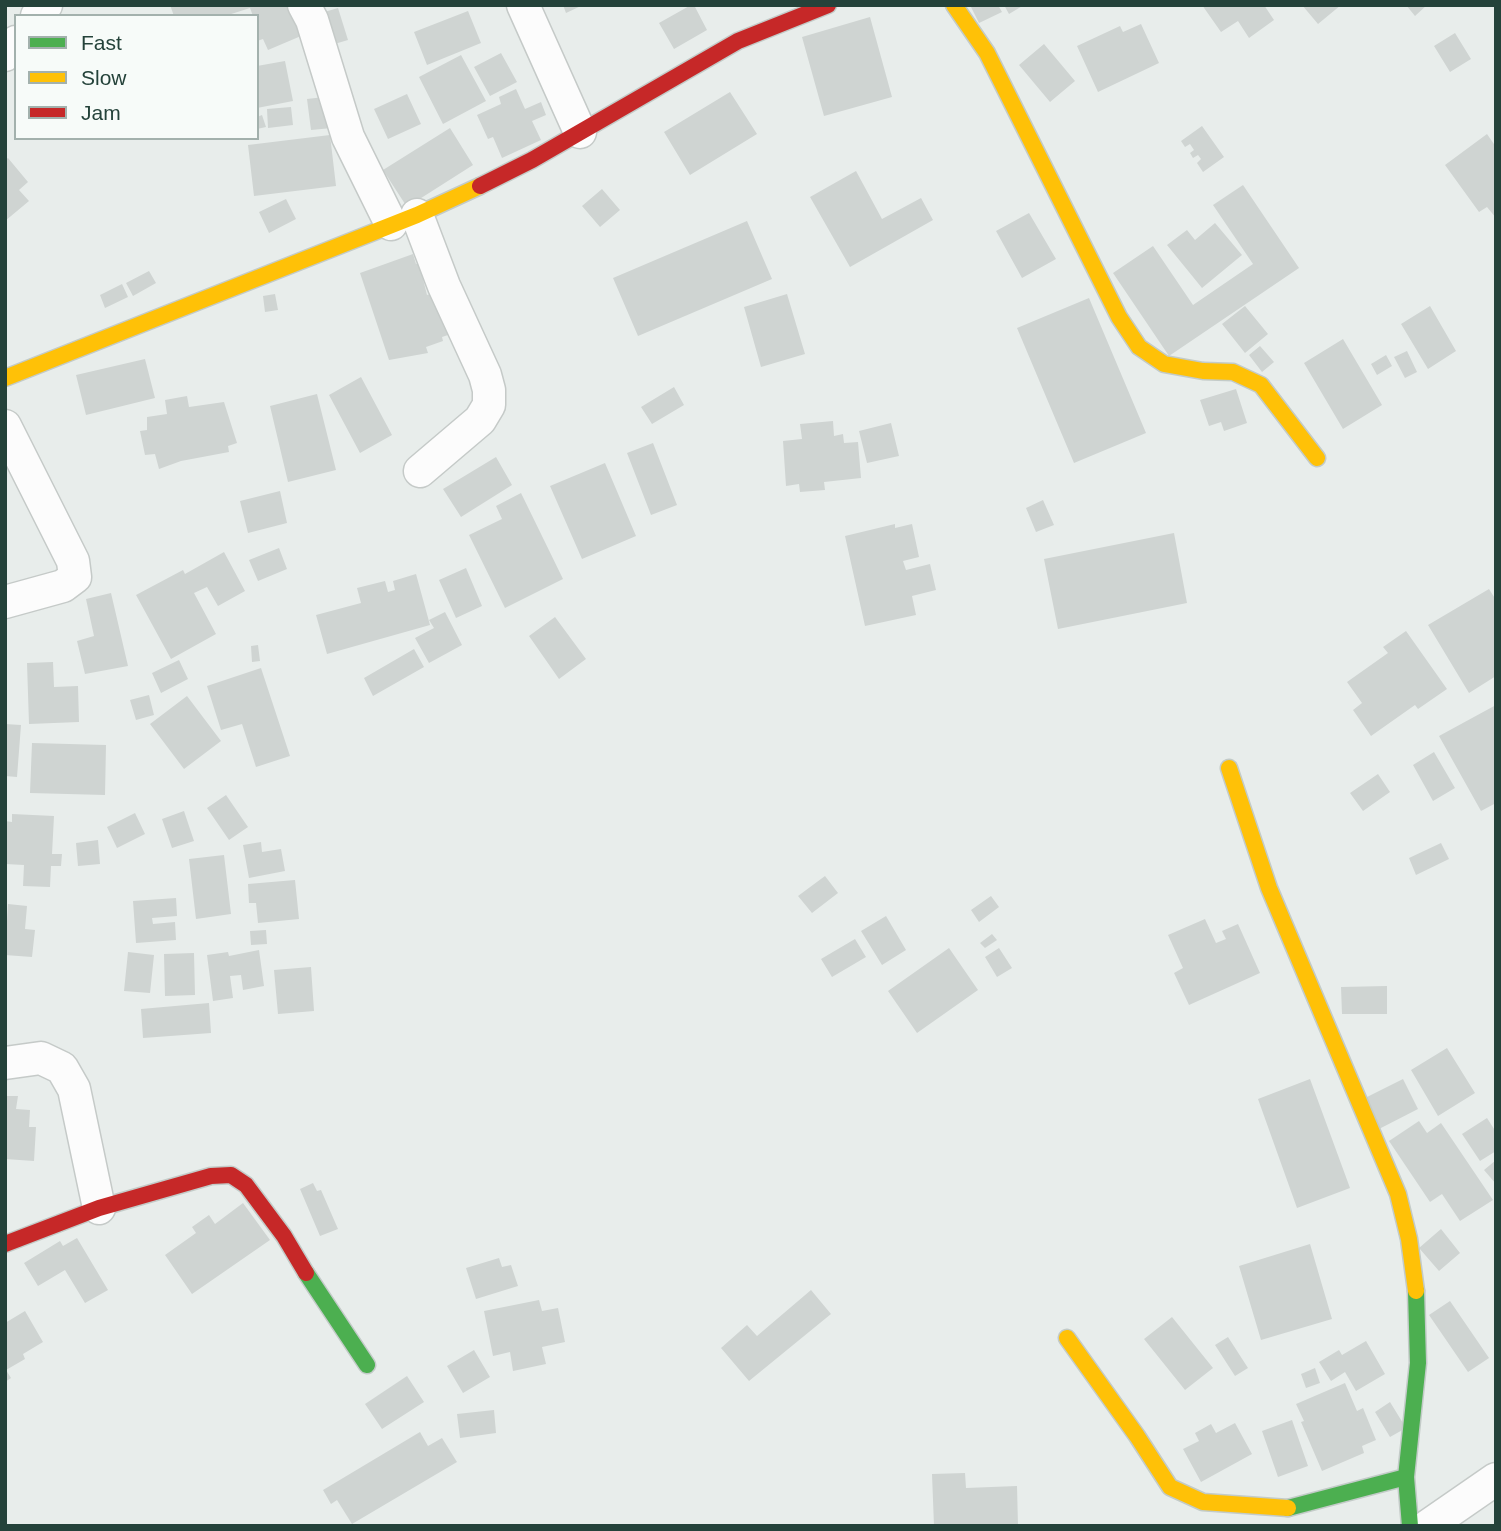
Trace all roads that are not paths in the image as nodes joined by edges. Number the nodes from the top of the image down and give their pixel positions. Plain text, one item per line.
1 (304, 5) edge
2 (523, 5) edge
3 (828, 5) edge
4 (954, 5) edge
5 (580, 132) junction
6 (404, 220) junction
7 (5, 378) edge
8 (5, 426) edge
9 (1317, 458) dead end
10 (420, 471) dead end
11 (5, 602) edge
12 (1228, 768) dead end
13 (5, 1063) edge
14 (99, 1208) junction
15 (5, 1244) edge
16 (1067, 1338) dead end
17 (367, 1365) dead end
18 (1406, 1477) junction
19 (1496, 1479) edge
20 (1410, 1526) edge
21 (1428, 1526) edge

1 - 6 street
2 - 5 street
3 - 5 street
4 - 9 street
5 - 6 street
6 - 7 street
6 - 10 street
8 - 11 street
12 - 18 street
13 - 14 street
14 - 15 street
14 - 17 street
16 - 18 street
18 - 20 street
19 - 21 street

